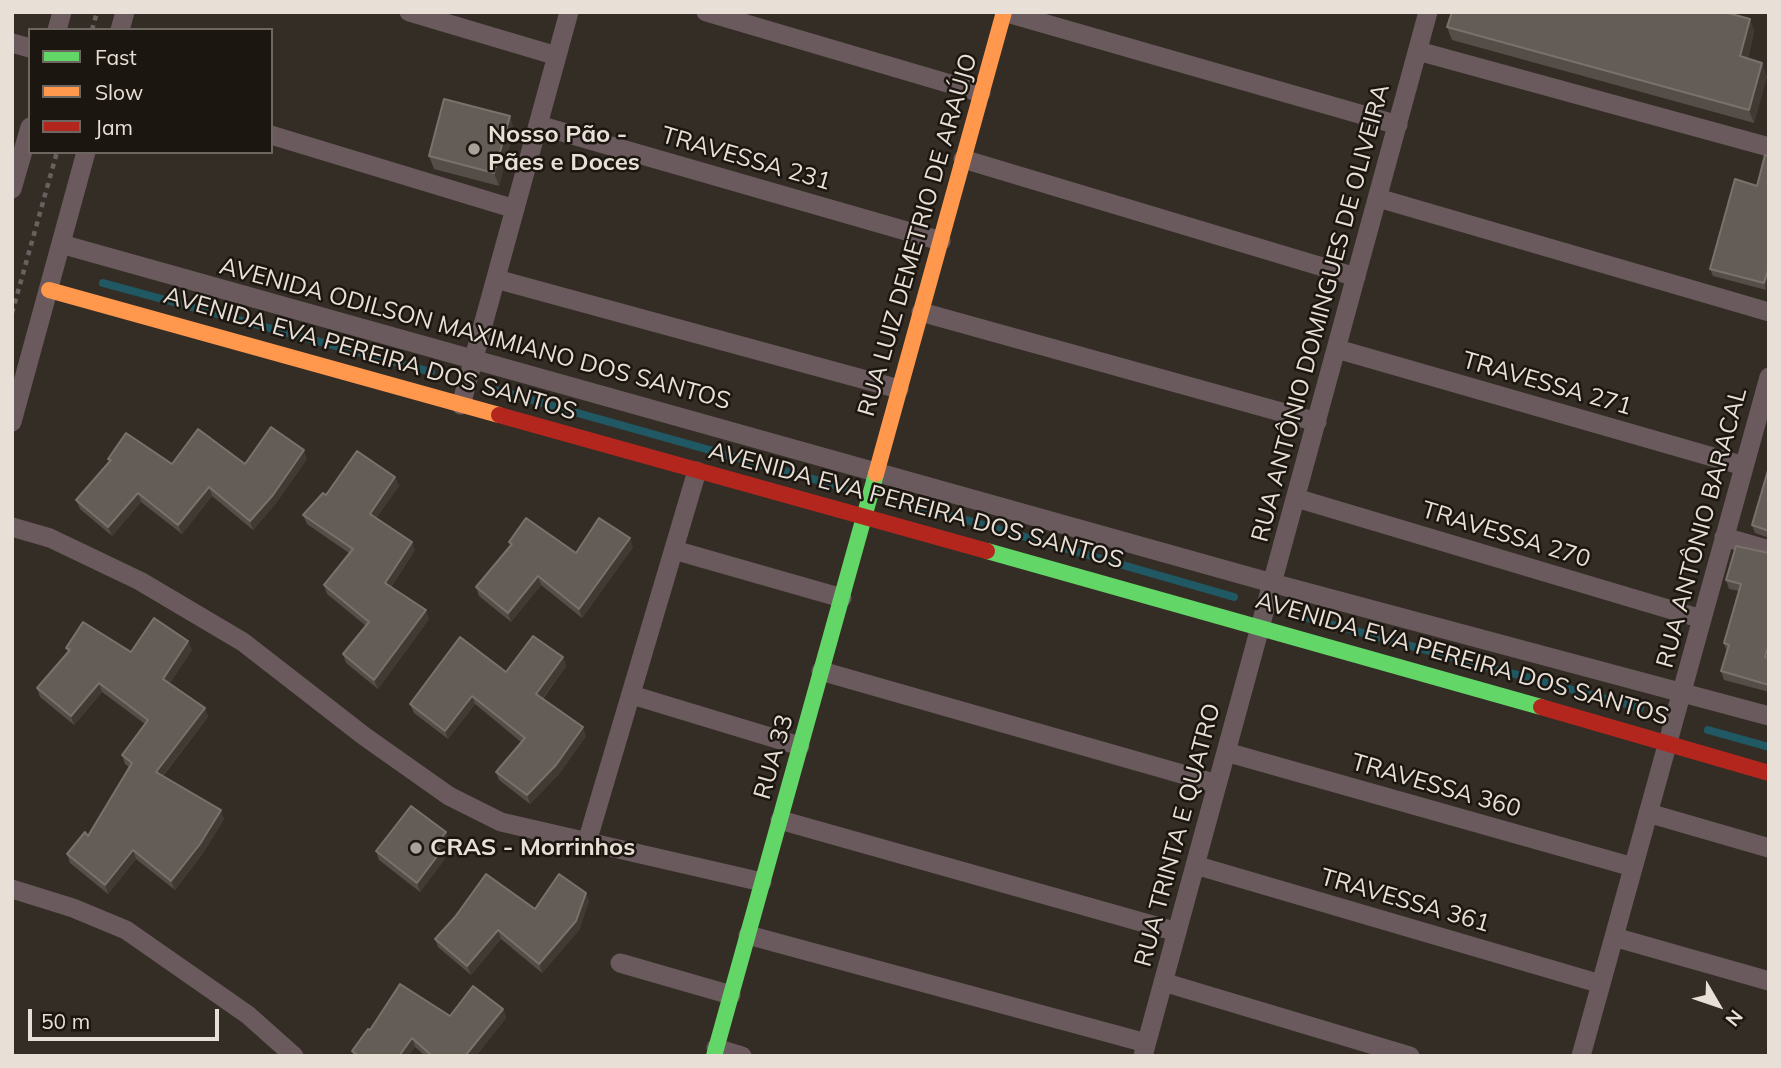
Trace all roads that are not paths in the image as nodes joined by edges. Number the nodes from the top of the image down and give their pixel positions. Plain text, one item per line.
1 (409, 12) edge
2 (569, 12) edge
3 (706, 12) edge
4 (1004, 12) edge
5 (1427, 12) edge
6 (1418, 51) junction
7 (557, 55) junction
8 (981, 93) junction
9 (538, 125) junction
10 (1398, 125) junction
11 (28, 134) edge
12 (273, 136) edge
13 (1769, 147) edge
14 (85, 154) edge
15 (963, 159) junction
16 (12, 188) edge
17 (1378, 198) junction
18 (515, 209) junction
19 (941, 241) junction
20 (61, 244) junction
21 (1356, 277) junction
22 (496, 279) junction
23 (49, 290) junction
24 (921, 312) junction
25 (1769, 312) edge
26 (1337, 349) junction
27 (474, 360) junction
28 (1768, 381) edge
29 (899, 389) junction
30 (461, 405) junction
31 (12, 422) edge
32 (1317, 422) junction
33 (1744, 466) junction
34 (877, 470) junction
35 (697, 471) junction
36 (1296, 498) junction
37 (864, 518) junction
38 (12, 527) edge
39 (1724, 537) junction
40 (674, 550) junction
41 (1769, 550) edge
42 (1272, 583) junction
43 (842, 598) junction
44 (1702, 619) junction
45 (1261, 627) junction
46 (821, 671) junction
47 (1682, 692) junction
48 (632, 695) junction
49 (1769, 716) edge
50 (1667, 744) junction
51 (800, 746) junction
52 (1226, 752) junction
53 (1769, 773) edge
54 (1217, 784) junction
55 (1648, 813) junction
56 (779, 820) junction
57 (587, 842) junction
58 (1769, 848) edge
59 (1195, 865) junction
60 (1633, 867) junction
61 (762, 882) junction
62 (12, 889) edge
63 (1177, 932) junction
64 (748, 935) junction
65 (1614, 937) junction
66 (620, 963) dead end
67 (1769, 981) edge
68 (1163, 982) junction
69 (1601, 984) junction
70 (731, 995) junction
71 (1145, 1050) edge
72 (715, 1052) edge
73 (1584, 1055) edge
74 (294, 1056) edge
75 (742, 1056) edge
76 (1410, 1056) edge

1 - 7 street
2 - 7 street
3 - 8 street
4 - 8 street, RUA LUIZ DEMETRIO DE ARAÚJO
4 - 10 street
5 - 6 street, RUA ANTÔNIO DOMINGUES DE OLIVEIRA
6 - 10 street, RUA ANTÔNIO DOMINGUES DE OLIVEIRA
6 - 13 street
7 - 9 street
8 - 15 street, RUA LUIZ DEMETRIO DE ARAÚJO
9 - 18 street
9 - 19 street, TRAVESSA 231
10 - 17 street, RUA ANTÔNIO DOMINGUES DE OLIVEIRA
11 - 16 street
12 - 18 street
14 - 20 street
15 - 19 street, RUA LUIZ DEMETRIO DE ARAÚJO
15 - 21 street
17 - 21 street, RUA ANTÔNIO DOMINGUES DE OLIVEIRA
17 - 25 street
18 - 22 street
19 - 24 street, RUA LUIZ DEMETRIO DE ARAÚJO
20 - 23 street
20 - 27 street, AVENIDA ODILSON MAXIMIANO DOS SANTOS
21 - 26 street, RUA ANTÔNIO DOMINGUES DE OLIVEIRA
22 - 27 street
22 - 29 street
23 - 30 street, AVENIDA EVA PEREIRA DOS SANTOS
23 - 31 street
24 - 29 street, RUA LUIZ DEMETRIO DE ARAÚJO
24 - 32 street
26 - 32 street, RUA ANTÔNIO DOMINGUES DE OLIVEIRA
26 - 33 street, TRAVESSA 271
27 - 30 street
27 - 34 street, AVENIDA ODILSON MAXIMIANO DOS SANTOS
28 - 33 street, RUA ANTÔNIO BARACAL
29 - 34 street, RUA LUIZ DEMETRIO DE ARAÚJO
30 - 35 street, AVENIDA EVA PEREIRA DOS SANTOS
32 - 36 street, RUA ANTÔNIO DOMINGUES DE OLIVEIRA
33 - 39 street, RUA ANTÔNIO BARACAL
34 - 37 street, RUA 33
34 - 42 street, AVENIDA EVA PEREIRA DOS SANTOS
35 - 37 street, AVENIDA EVA PEREIRA DOS SANTOS
35 - 40 street
36 - 42 street, RUA ANTÔNIO DOMINGUES DE OLIVEIRA
36 - 44 street, TRAVESSA 270
37 - 43 street, RUA 33
37 - 45 street, AVENIDA EVA PEREIRA DOS SANTOS
38 - 57 street
39 - 41 street
39 - 44 street, RUA ANTÔNIO BARACAL
40 - 43 street
40 - 48 street
42 - 45 street, RUA ANTÔNIO DOMINGUES DE OLIVEIRA
42 - 47 street, AVENIDA EVA PEREIRA DOS SANTOS
43 - 46 street, RUA 33
44 - 47 street, RUA ANTÔNIO BARACAL
45 - 50 street, AVENIDA EVA PEREIRA DOS SANTOS
45 - 52 street, RUA TRINTA E QUATRO
46 - 51 street, RUA 33
46 - 54 street
47 - 49 street, AVENIDA EVA PEREIRA DOS SANTOS
47 - 50 street, RUA ANTÔNIO BARACAL
48 - 51 street
48 - 57 street
50 - 53 street, AVENIDA EVA PEREIRA DOS SANTOS
50 - 55 street, RUA ANTÔNIO BARACAL
51 - 56 street, RUA 33
52 - 54 street, RUA TRINTA E QUATRO
52 - 60 street, TRAVESSA 360
54 - 59 street, RUA TRINTA E QUATRO
55 - 58 street
55 - 60 street, RUA ANTÔNIO BARACAL
56 - 61 street, RUA 33
56 - 63 street
57 - 61 street
59 - 63 street, RUA TRINTA E QUATRO
59 - 69 street, TRAVESSA 361
60 - 65 street, RUA ANTÔNIO BARACAL
61 - 64 street, RUA 33
62 - 74 street
63 - 68 street, RUA TRINTA E QUATRO
64 - 70 street, RUA 33
64 - 71 street
65 - 67 street
65 - 69 street, RUA ANTÔNIO BARACAL
66 - 70 street
68 - 71 street, RUA TRINTA E QUATRO
68 - 76 street
69 - 73 street, RUA ANTÔNIO BARACAL
70 - 72 street, RUA 33
72 - 75 street

